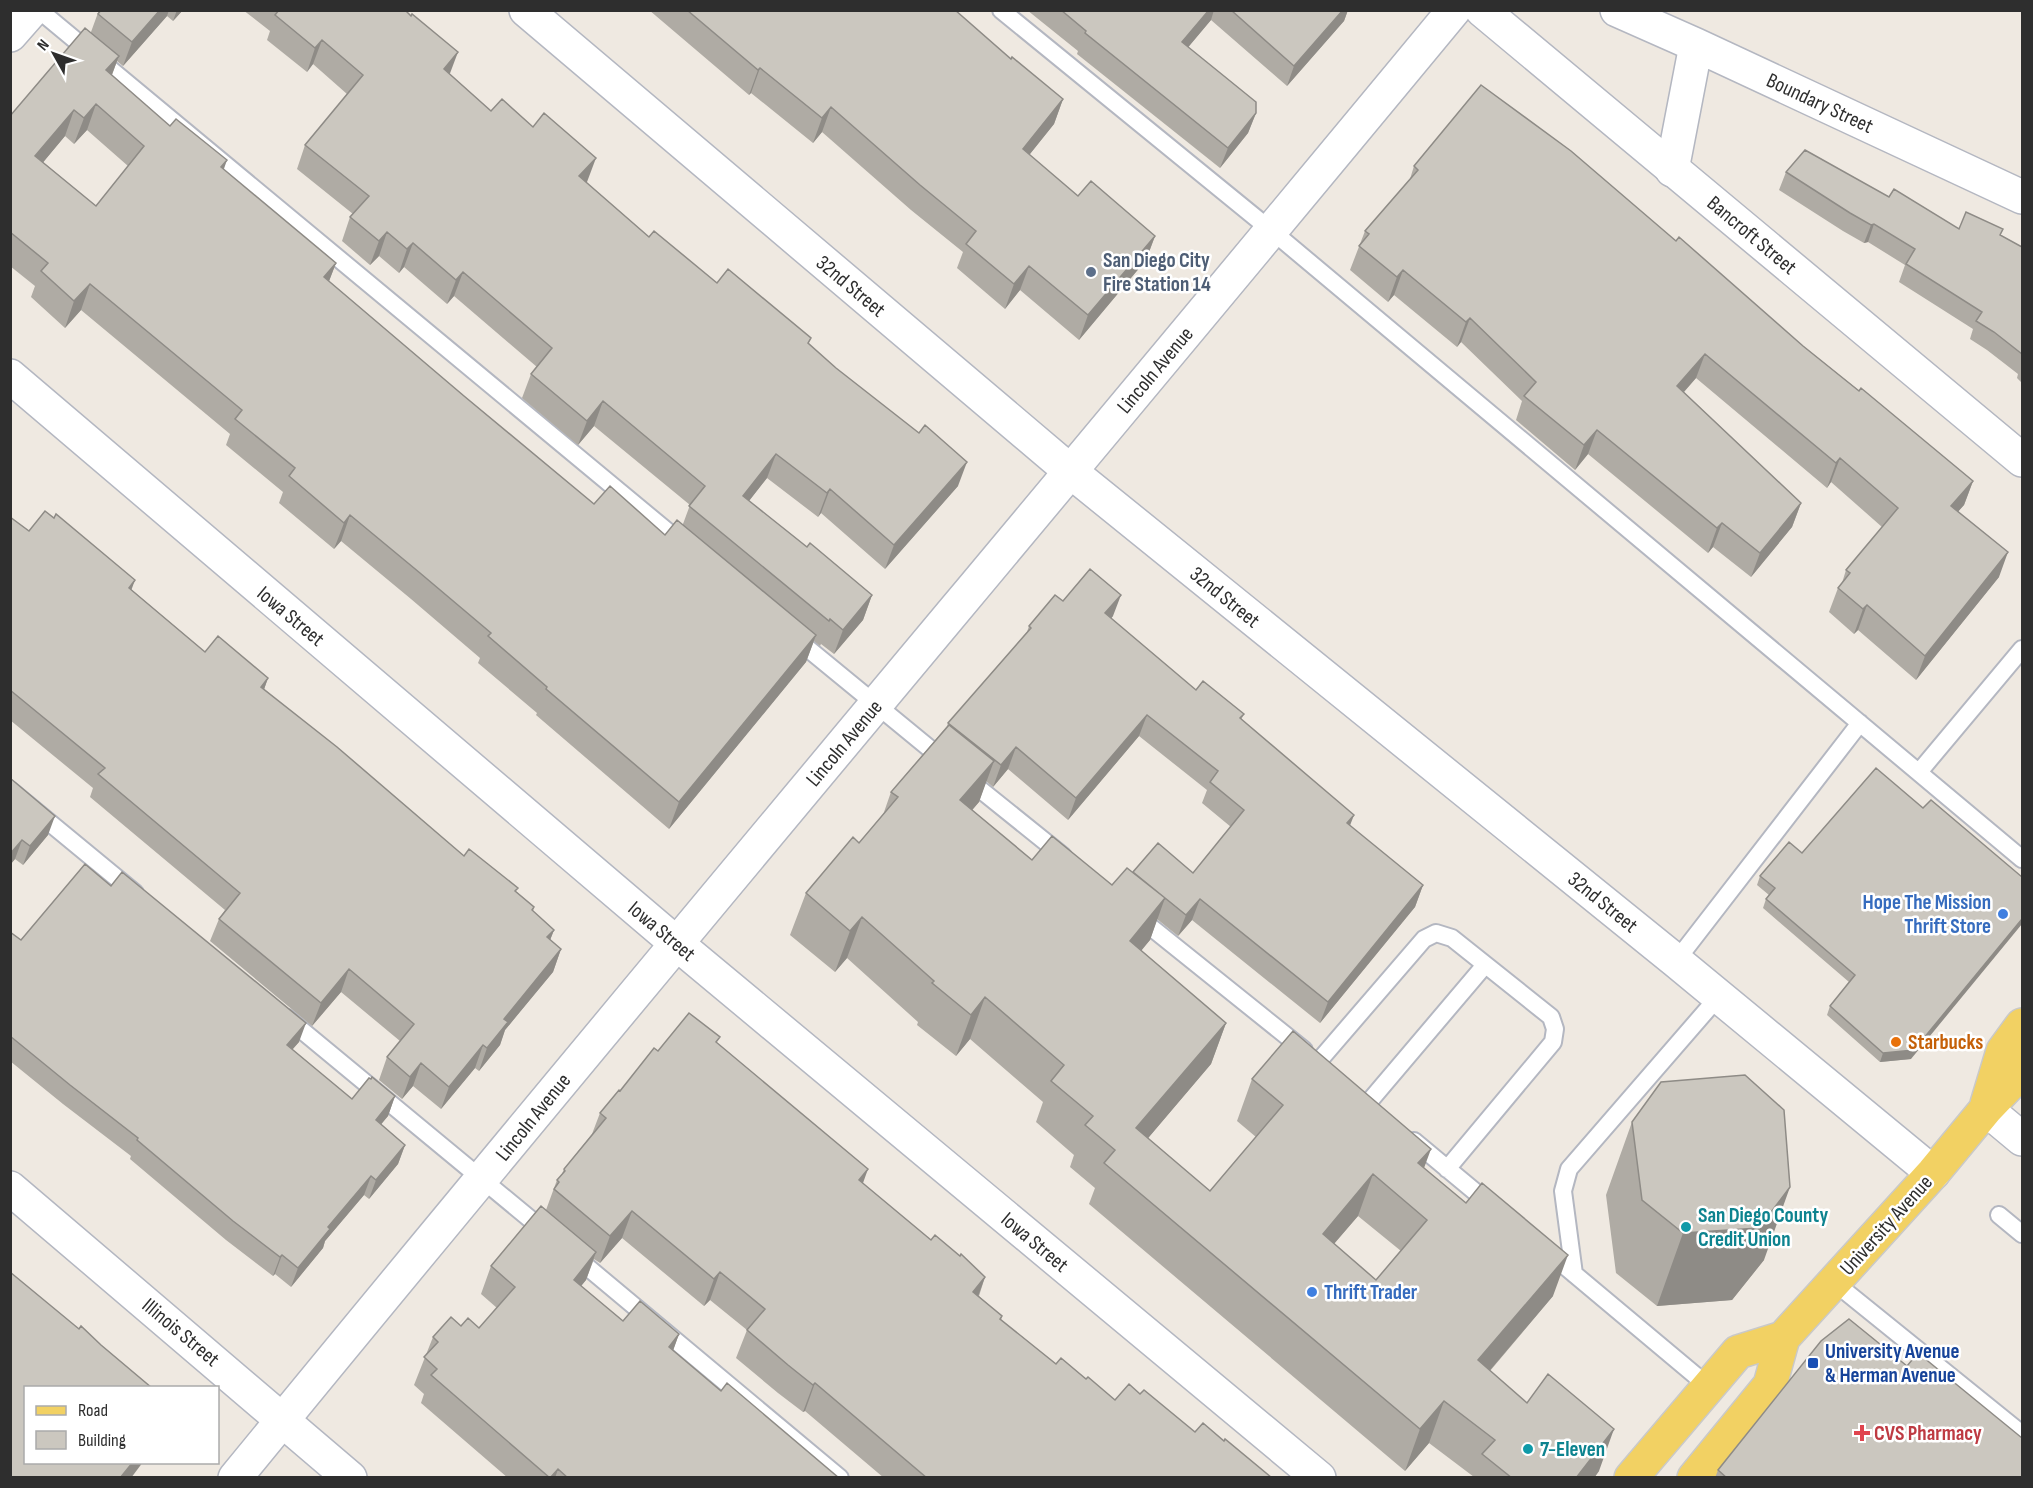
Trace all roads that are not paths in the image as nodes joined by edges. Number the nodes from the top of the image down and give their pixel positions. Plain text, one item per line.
1 (32, 10) edge
2 (39, 10) edge
3 (526, 10) edge
4 (1001, 10) edge
5 (1454, 10) edge
6 (1482, 10) edge
7 (1617, 10) edge
8 (10, 35) edge
9 (1696, 45) junction
10 (1672, 170) junction
11 (2022, 197) edge
12 (1272, 231) junction
13 (10, 376) edge
14 (2022, 460) edge
15 (1070, 471) junction
16 (702, 560) edge
17 (784, 629) edge
18 (2022, 649) edge
19 (876, 705) junction
20 (1860, 723) junction
21 (1918, 772) junction
22 (10, 790) edge
23 (2020, 853) edge
24 (1079, 869) edge
25 (151, 906) edge
26 (1125, 906) edge
27 (676, 943) junction
28 (1676, 961) junction
29 (1485, 964) junction
30 (1719, 996) junction
31 (270, 1004) edge
32 (2022, 1025) edge
33 (1318, 1062) junction
34 (2022, 1071) edge
35 (1335, 1076) edge
36 (1352, 1089) edge
37 (1986, 1109) junction
38 (1403, 1132) edge
39 (2022, 1139) edge
40 (1448, 1169) junction
41 (1932, 1173) junction
42 (482, 1179) junction
43 (10, 1188) edge
44 (1502, 1214) edge
45 (1999, 1215) dead end
46 (2022, 1234) edge
47 (1538, 1244) edge
48 (1574, 1274) junction
49 (1834, 1283) junction
50 (1783, 1338) junction
51 (1708, 1386) junction
52 (283, 1419) junction
53 (2022, 1434) edge
54 (235, 1478) edge
55 (351, 1478) edge
56 (840, 1478) edge
57 (1319, 1478) edge
58 (1631, 1478) edge
59 (1694, 1478) edge

1 - 8 street
2 - 16 lane
3 - 15 street, 32nd Street
4 - 12 lane
5 - 12 street, Lincoln Avenue
6 - 10 street, Bancroft Street
7 - 9 street, Boundary Street
9 - 10 street
9 - 11 street, Boundary Street
10 - 14 street, Bancroft Street
12 - 15 street, Lincoln Avenue
12 - 20 lane
13 - 27 street, Iowa Street
15 - 19 street, Lincoln Avenue
15 - 28 street, 32nd Street
17 - 19 lane
18 - 21 lane
19 - 24 lane
19 - 27 street, Lincoln Avenue
20 - 21 lane
20 - 28 lane
21 - 23 lane
22 - 25 lane
26 - 33 lane
27 - 42 street, Lincoln Avenue
27 - 57 street, Iowa Street
28 - 30 street, 32nd Street
29 - 33 lane
29 - 36 lane
29 - 40 lane
30 - 41 street, 32nd Street
30 - 48 lane
31 - 42 lane
32 - 37 main road, University Avenue
33 - 35 lane
34 - 37 main road, University Avenue
37 - 39 street
37 - 41 main road, University Avenue
38 - 40 lane
40 - 44 lane
41 - 49 main road, University Avenue
42 - 52 street, Lincoln Avenue
42 - 56 lane
43 - 52 street, Illinois Street
45 - 46 lane
47 - 48 lane
48 - 51 lane
49 - 50 main road, University Avenue
49 - 53 lane
50 - 51 main road
50 - 59 main road, University Avenue
51 - 58 main road
52 - 54 street, Lincoln Avenue
52 - 55 street, Illinois Street

